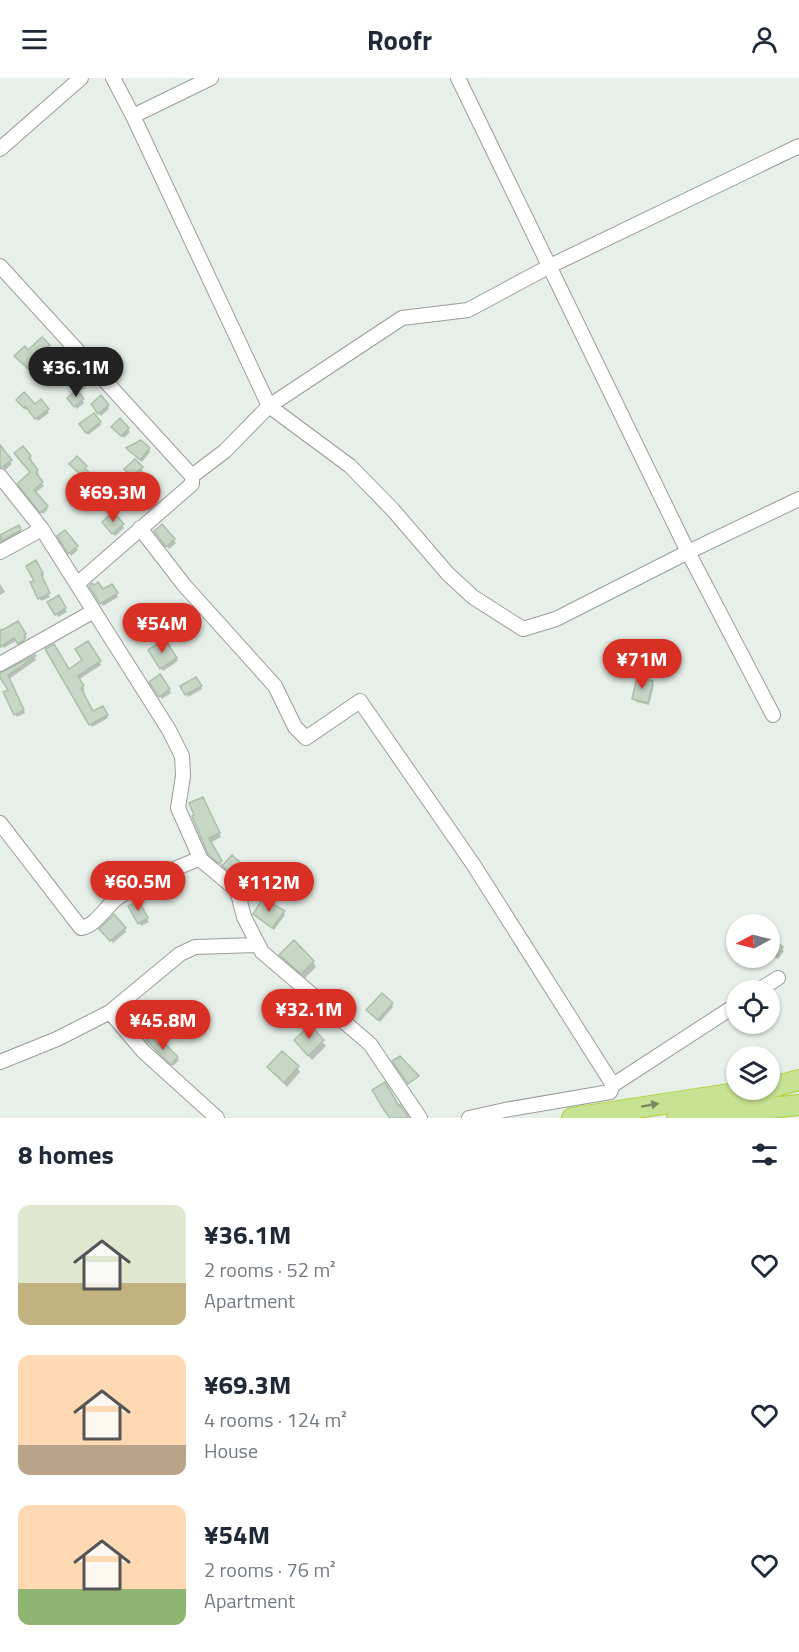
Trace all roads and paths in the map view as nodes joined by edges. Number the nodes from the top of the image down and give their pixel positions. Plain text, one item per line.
1 (81, 78) edge
2 (114, 78) edge
3 (211, 78) edge
4 (458, 78) edge
5 (133, 116) junction
6 (799, 146) edge
7 (0, 149) edge
8 (0, 266) edge
9 (550, 266) junction
10 (269, 406) junction
11 (0, 476) edge
12 (192, 476) junction
13 (799, 499) edge
14 (140, 528) junction
15 (42, 529) junction
16 (0, 552) edge
17 (688, 552) junction
18 (77, 584) junction
19 (94, 611) junction
20 (0, 664) edge
21 (773, 716) dead end
22 (0, 823) edge
23 (200, 858) junction
24 (257, 945) junction
25 (778, 978) dead end
26 (775, 980) edge
27 (726, 1011) edge
28 (110, 1012) junction
29 (0, 1062) edge
30 (799, 1080) edge
31 (613, 1084) junction
32 (780, 1085) edge
33 (726, 1094) edge
34 (799, 1105) edge
35 (217, 1118) edge
36 (420, 1118) edge
37 (470, 1118) edge
38 (572, 1118) edge
39 (677, 1118) edge

1 - 7 street
2 - 5 street
3 - 5 street
4 - 9 street
5 - 10 street
6 - 9 street
8 - 12 street
9 - 10 street
9 - 17 street
10 - 12 street
10 - 17 street
11 - 15 street
12 - 14 street
13 - 17 street
14 - 18 street
14 - 31 street
15 - 16 street
15 - 18 street
17 - 21 street
18 - 19 street
19 - 20 street
19 - 23 street
22 - 23 street
23 - 24 street
24 - 28 street
24 - 36 street
25 - 26 street
27 - 31 street
28 - 29 street
28 - 35 street
30 - 32 highway
31 - 37 street
38 -> 33 highway
34 - 39 highway

